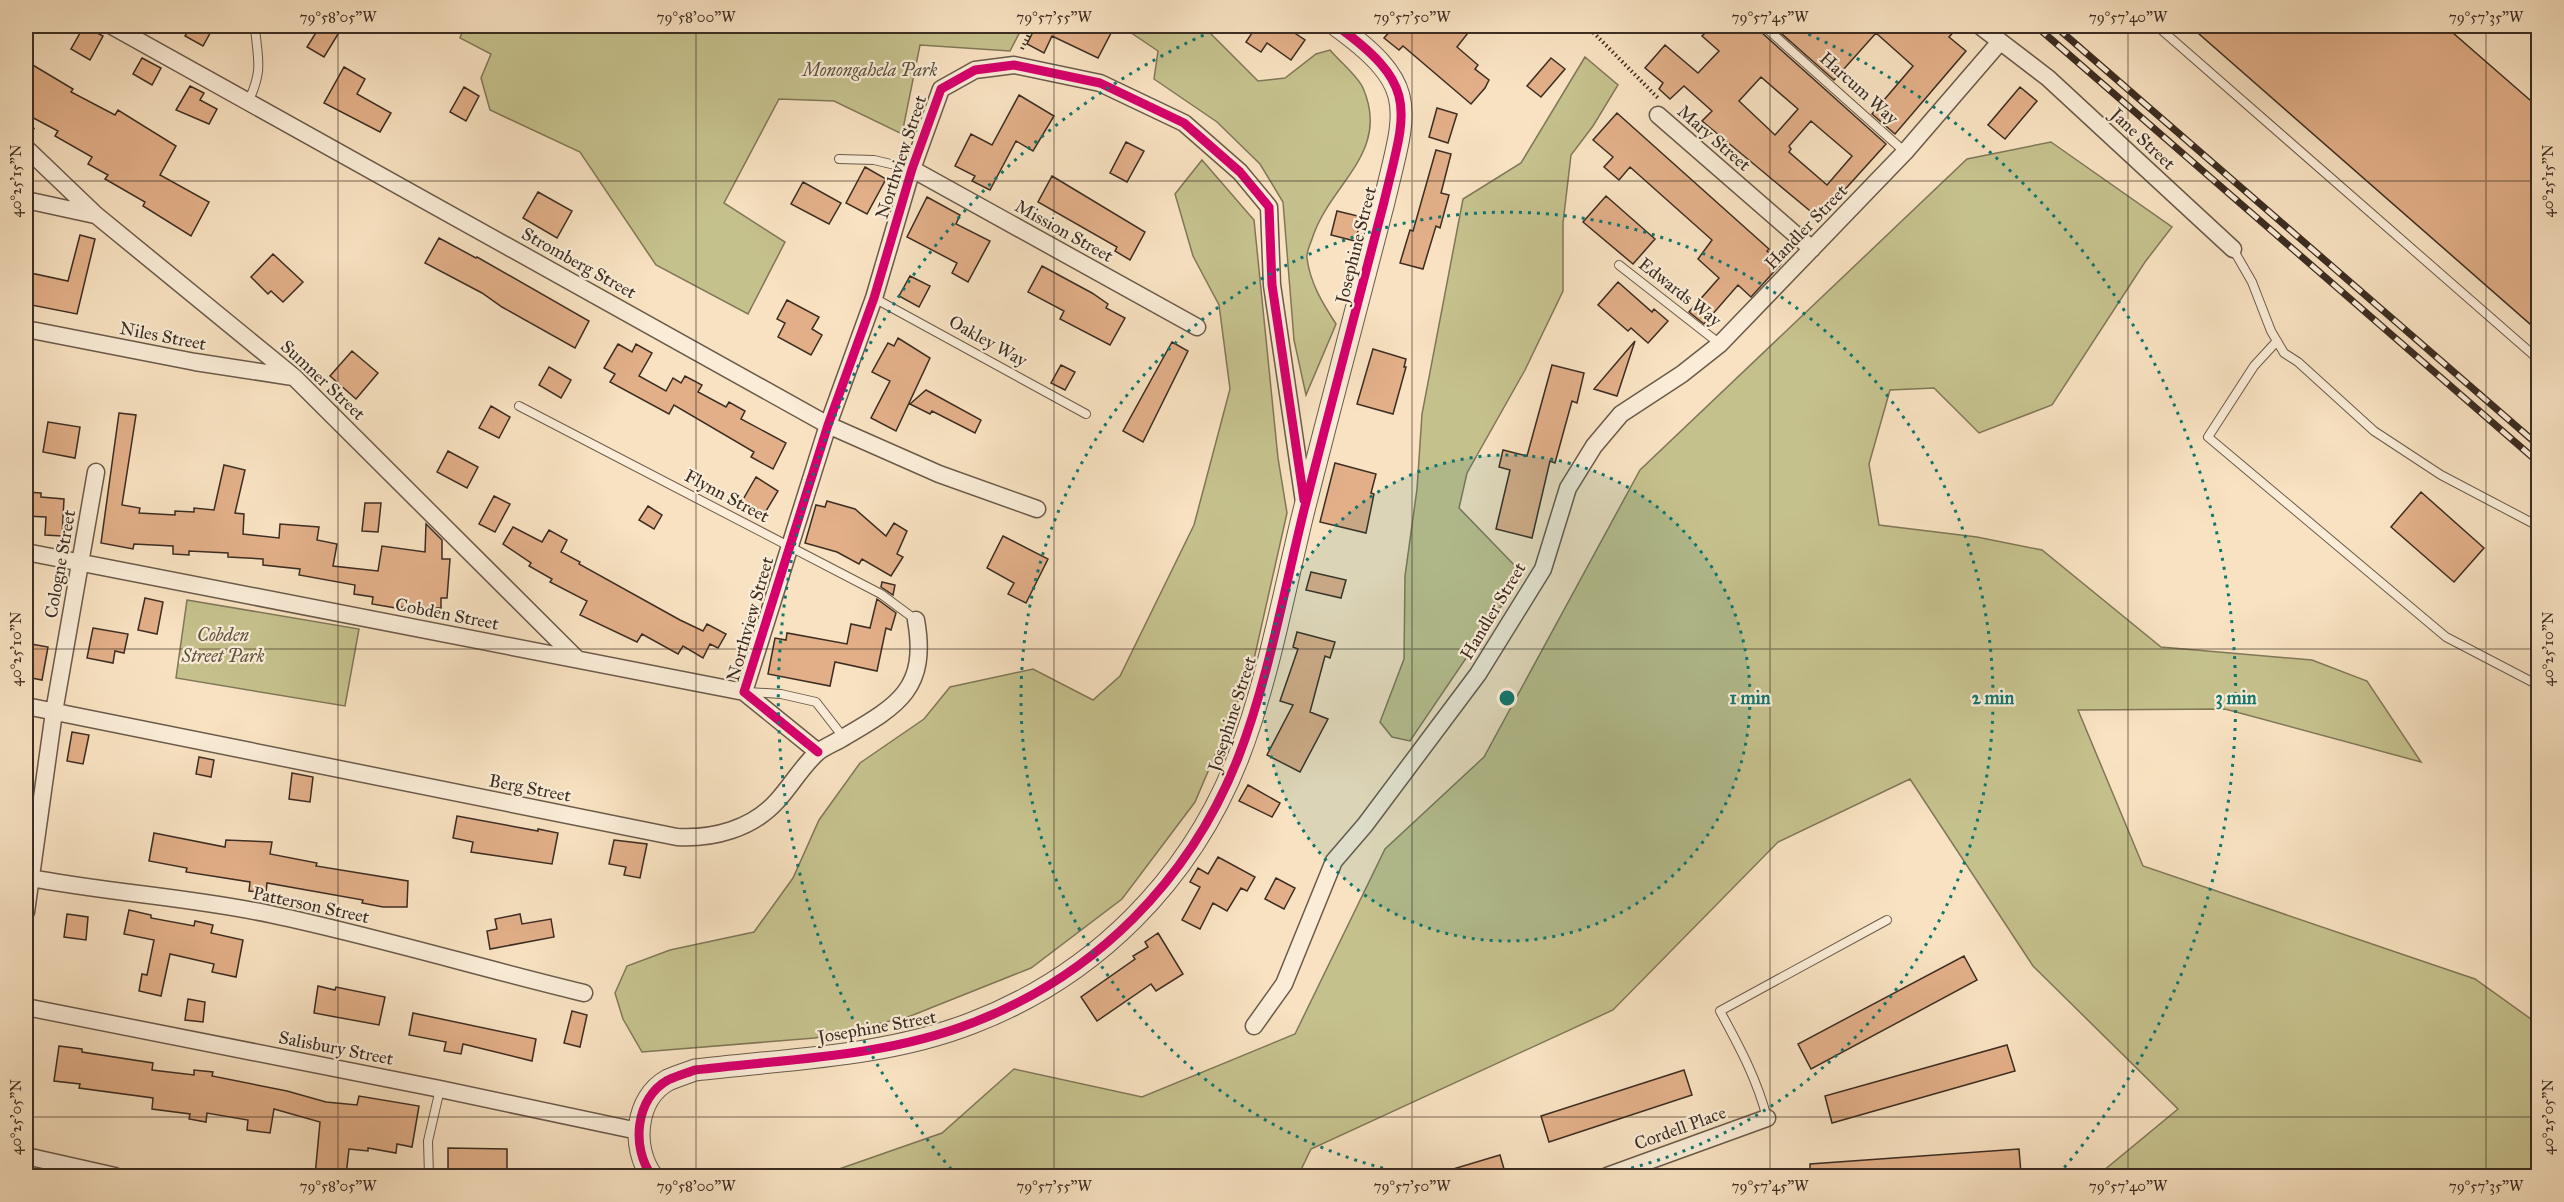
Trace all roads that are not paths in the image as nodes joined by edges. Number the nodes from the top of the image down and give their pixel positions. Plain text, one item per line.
1 (112, 26) edge
2 (255, 26) edge
3 (1337, 26) edge
4 (1764, 26) edge
5 (1980, 26) edge
6 (2157, 26) edge
7 (1999, 43) junction
8 (249, 100) junction
9 (1658, 115) road end
10 (26, 148) edge
11 (1905, 152) junction
12 (839, 159) dead end
13 (912, 169) junction
14 (26, 200) edge
15 (96, 215) junction
16 (1812, 249) junction
17 (2233, 249) joint
18 (1619, 265) dead end
19 (874, 298) junction
20 (1197, 327) dead end
21 (26, 329) edge
22 (2277, 341) junction
23 (1720, 344) junction
24 (2538, 359) edge
25 (294, 377) junction
26 (519, 406) dead end
27 (1086, 414) dead end
28 (828, 425) junction
29 (96, 472) dead end
30 (1305, 508) junction
31 (1037, 510) dead end
32 (2538, 526) edge
33 (789, 548) junction
34 (26, 552) edge
35 (80, 562) junction
36 (916, 620) joint
37 (577, 659) junction
38 (2538, 685) edge
39 (744, 692) junction
40 (26, 706) edge
41 (54, 712) junction
42 (844, 738) junction
43 (818, 752) junction
44 (28, 877) edge
45 (26, 912) edge
46 (1887, 920) dead end
47 (584, 993) dead end
48 (26, 1007) edge
49 (1254, 1026) dead end
50 (440, 1089) junction
51 (1767, 1118) joint
52 (638, 1131) junction
53 (26, 1156) edge
54 (115, 1176) edge
55 (429, 1176) edge
56 (652, 1176) edge
57 (1607, 1176) edge

1 - 8 street, Stromberg Street
2 - 8 lane
3 - 30 street, Josephine Street
4 - 11 lane, Harcum Way
5 - 7 street, Jane Street
6 - 24 lane
7 - 11 street, Handler Street
7 - 17 street, Jane Street
8 - 28 street, Stromberg Street
9 - 16 street, Mary Street
10 - 15 street, Sumner Street
11 - 16 street, Handler Street
12 - 13 lane
13 - 19 street, Northview Street
13 - 20 street, Mission Street
13 - 30 street, Northview Street
14 - 15 street
15 - 25 street, Sumner Street
16 - 23 street, Handler Street
17 - 22 lane, Jane Street
18 - 23 lane, Edwards Way
19 - 27 lane, Oakley Way
19 - 28 street, Northview Street
21 - 25 street, Niles Street
22 - 32 lane
22 - 38 lane
23 - 49 street, Handler Street
25 - 37 street, Sumner Street
26 - 33 lane, Flynn Street
28 - 31 street, Stromberg Street
28 - 33 street, Northview Street
29 - 35 street, Cologne Street
30 - 52 street, Josephine Street
33 - 36 lane, Flynn Street
33 - 39 street, Northview Street
34 - 35 street, Cobden Street
35 - 37 street, Cobden Street
35 - 41 street, Cologne Street
36 - 42 street, Berg Street
37 - 39 street, Cobden Street
39 - 42 lane, Cobden Street
39 - 43 street, Northview Street
40 - 41 street, Berg Street
41 - 43 street, Berg Street
41 - 44 street, Cologne Street
42 - 43 street, Berg Street
44 - 45 street, Cologne Street
44 - 47 street, Patterson Street
46 - 51 lane
48 - 50 street, Salisbury Street
50 - 52 street, Salisbury Street
50 - 55 lane
51 - 57 street, Cordell Place
52 - 56 street, Josephine Street
53 - 54 street

